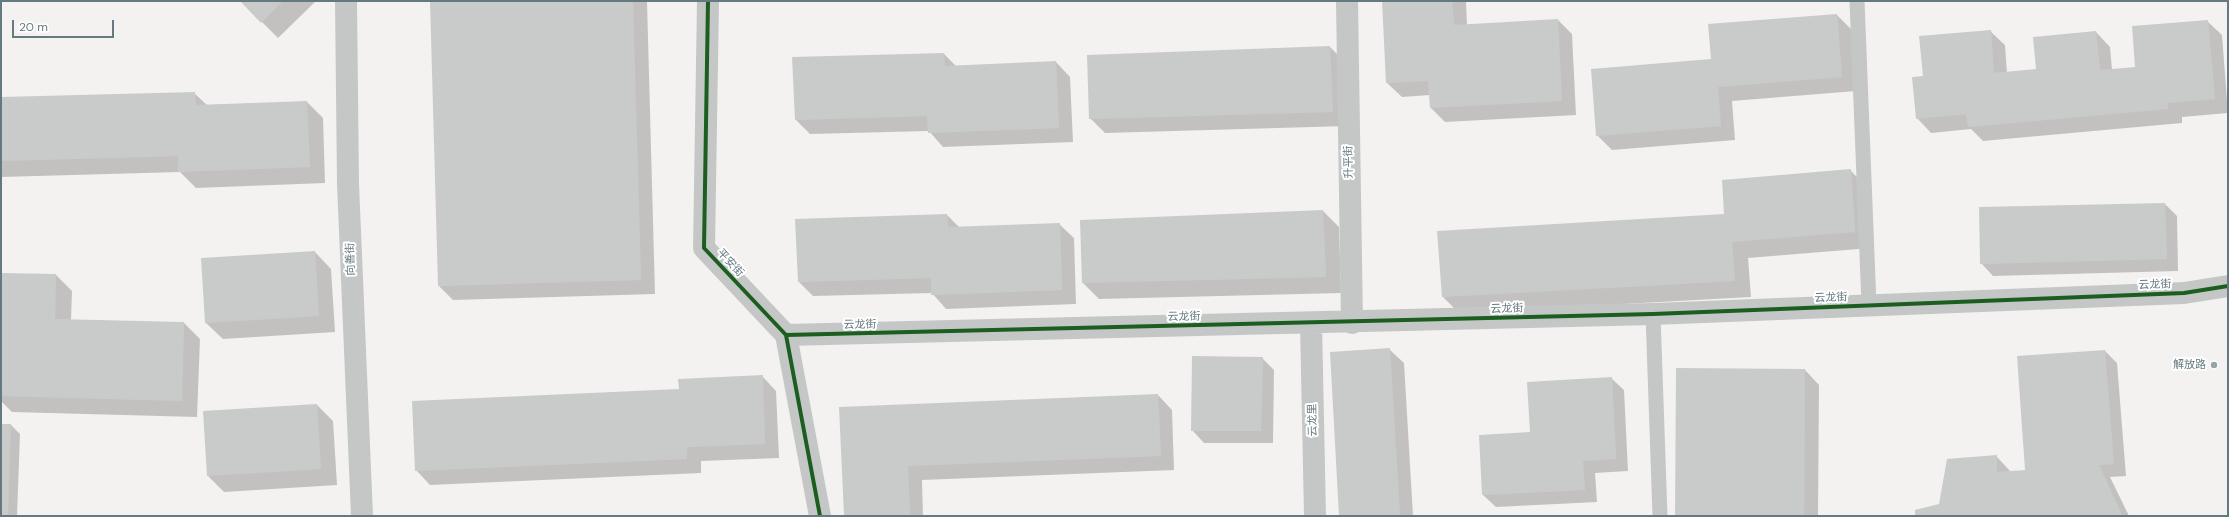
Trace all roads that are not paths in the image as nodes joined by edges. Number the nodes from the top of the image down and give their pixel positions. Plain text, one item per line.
1 (346, 1) edge
2 (708, 1) edge
3 (1347, 1) edge
4 (1858, 1) edge
5 (2228, 286) edge
6 (1869, 305) junction
7 (1653, 314) junction
8 (1311, 323) junction
9 (1352, 323) junction
10 (786, 335) junction
11 (362, 516) edge
12 (820, 516) edge
13 (1315, 516) edge
14 (1660, 516) edge

1 - 11 street, 向善街
2 - 10 street, 平安街
3 - 9 street, 升平街
4 - 6 lane
5 - 6 street, 云龙街
6 - 7 street, 云龙街
7 - 9 street, 云龙街
7 - 14 lane
8 - 9 street, 云龙街
8 - 10 street, 云龙街
8 - 13 street, 云龙里
10 - 12 street

